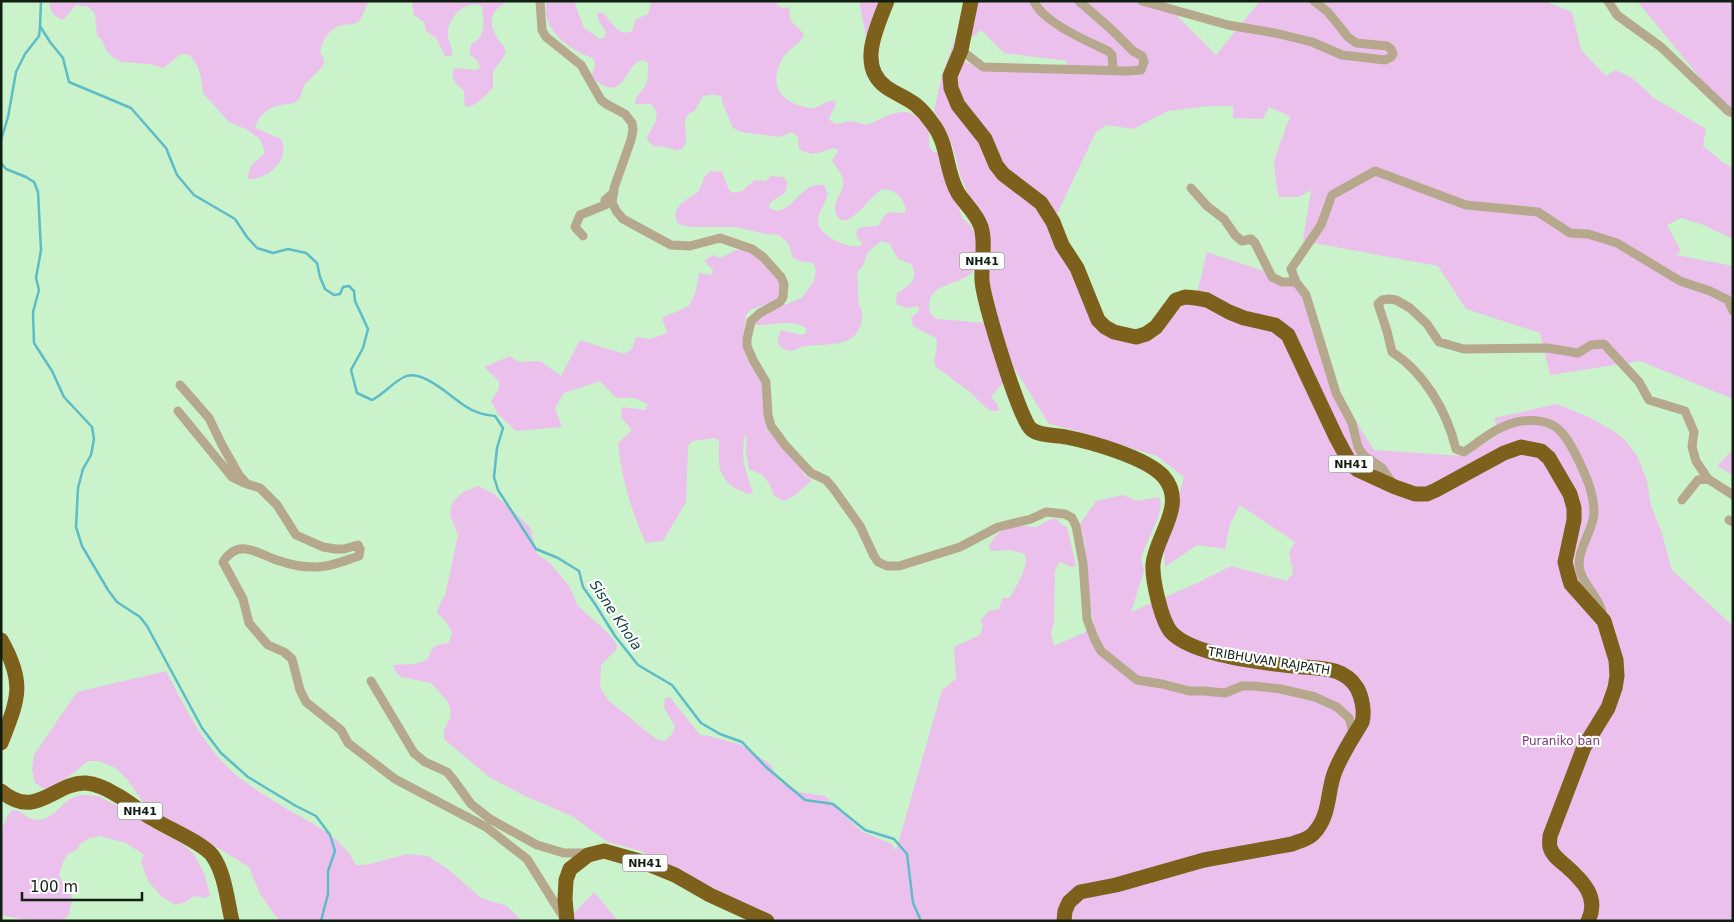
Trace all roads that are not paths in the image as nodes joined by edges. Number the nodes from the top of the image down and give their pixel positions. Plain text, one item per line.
1 (540, 1) edge
2 (887, 1) edge
3 (970, 1) edge
4 (1034, 1) edge
5 (1079, 1) edge
6 (1142, 1) edge
7 (1314, 1) edge
8 (1608, 1) edge
9 (961, 50) junction
10 (1113, 70) junction
11 (1733, 113) edge
12 (1191, 188) dead end
13 (614, 192) junction
14 (583, 236) dead end
15 (1296, 282) junction
16 (1733, 311) edge
17 (180, 385) dead end
18 (178, 411) dead end
19 (1708, 479) junction
20 (247, 484) junction
21 (1395, 487) junction
22 (1733, 495) edge
23 (1682, 500) dead end
24 (1604, 621) junction
25 (1, 640) edge
26 (371, 680) dead end
27 (1354, 735) junction
28 (1, 743) edge
29 (1, 791) edge
30 (488, 823) junction
31 (596, 852) junction
32 (232, 921) edge
33 (566, 921) edge
34 (767, 921) edge
35 (1064, 921) edge
36 (1588, 921) edge

1 - 13 street
2 - 27 highway, TRIBHUVAN RAJPATH / NH41
3 - 9 highway, NH41
4 - 10 street
5 - 10 street
6 - 7 street
8 - 11 street
9 - 10 street
9 - 21 highway, NH41
12 - 15 street
13 - 14 street
13 - 27 street
15 - 16 street
15 - 21 street
17 - 20 street
18 - 20 street
19 - 22 street
19 - 23 street
19 - 24 street
20 - 30 street
21 - 24 highway, NH41
24 - 36 highway, NH41
25 - 28 highway
26 - 30 street
27 - 35 highway, TRIBHUVAN RAJPATH / NH41
29 - 32 highway, NH41
30 - 31 street
30 - 33 street
31 - 33 highway
31 - 34 highway, NH41

